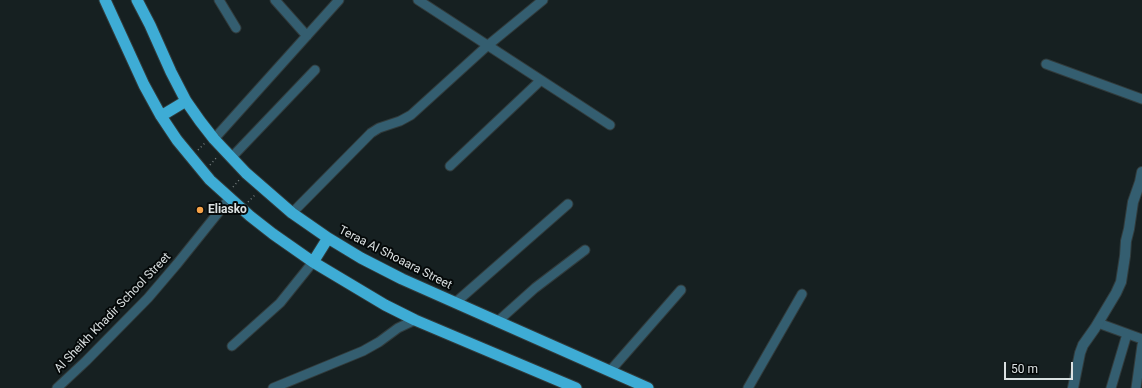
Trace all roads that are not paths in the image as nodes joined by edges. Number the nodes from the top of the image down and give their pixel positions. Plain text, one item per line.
1 (105, 0) edge
2 (137, 0) edge
3 (219, 0) edge
4 (275, 0) edge
5 (339, 0) edge
6 (418, 0) edge
7 (543, 0) edge
8 (236, 28) dead end
9 (307, 36) junction
10 (487, 46) junction
11 (1046, 64) dead end
12 (315, 70) dead end
13 (541, 80) junction
14 (1142, 99) edge
15 (186, 101) junction
16 (161, 116) junction
17 (610, 125) dead end
18 (213, 138) junction
19 (228, 154) junction
20 (450, 166) dead end
21 (1142, 172) edge
22 (228, 196) junction
23 (568, 204) dead end
24 (292, 212) junction
25 (328, 238) junction
26 (585, 250) dead end
27 (313, 262) junction
28 (681, 290) dead end
29 (802, 294) dead end
30 (455, 303) junction
31 (415, 320) junction
32 (497, 322) junction
33 (1098, 323) junction
34 (1127, 334) junction
35 (1142, 339) edge
36 (232, 346) dead end
37 (1142, 346) edge
38 (610, 371) junction
39 (57, 388) edge
40 (273, 388) edge
41 (576, 388) edge
42 (648, 388) edge
43 (748, 388) edge
44 (1073, 388) edge
45 (1111, 388) edge
46 (1136, 388) edge

1 - 16 highway
2 - 15 highway, Teraa Al Shoaara Street
3 - 8 street
4 - 9 street
5 - 9 street
6 - 10 street
7 - 10 street
9 - 18 street
10 - 13 street
10 - 24 street
11 - 14 street
12 - 19 street
13 - 17 street
13 - 20 street
15 - 16 highway
15 - 18 highway, Teraa Al Shoaara Street
16 - 22 highway
18 - 19 highway, Teraa Al Shoaara Street
19 - 24 highway, Teraa Al Shoaara Street
21 - 33 street
22 - 27 highway
22 - 39 street, Al Sheikh Khadir School Street
23 - 30 street
24 - 25 highway, Teraa Al Shoaara Street
25 - 27 highway
25 - 30 highway, Teraa Al Shoaara Street
26 - 32 street
27 - 31 highway
27 - 36 street
28 - 38 street
29 - 43 street
30 - 32 highway, Teraa Al Shoaara Street
31 - 40 street
31 - 41 highway
32 - 38 highway, Teraa Al Shoaara Street
33 - 34 street
33 - 44 street
34 - 35 street
34 - 45 street
37 - 46 street
38 - 42 highway, Teraa Al Shoaara Street

